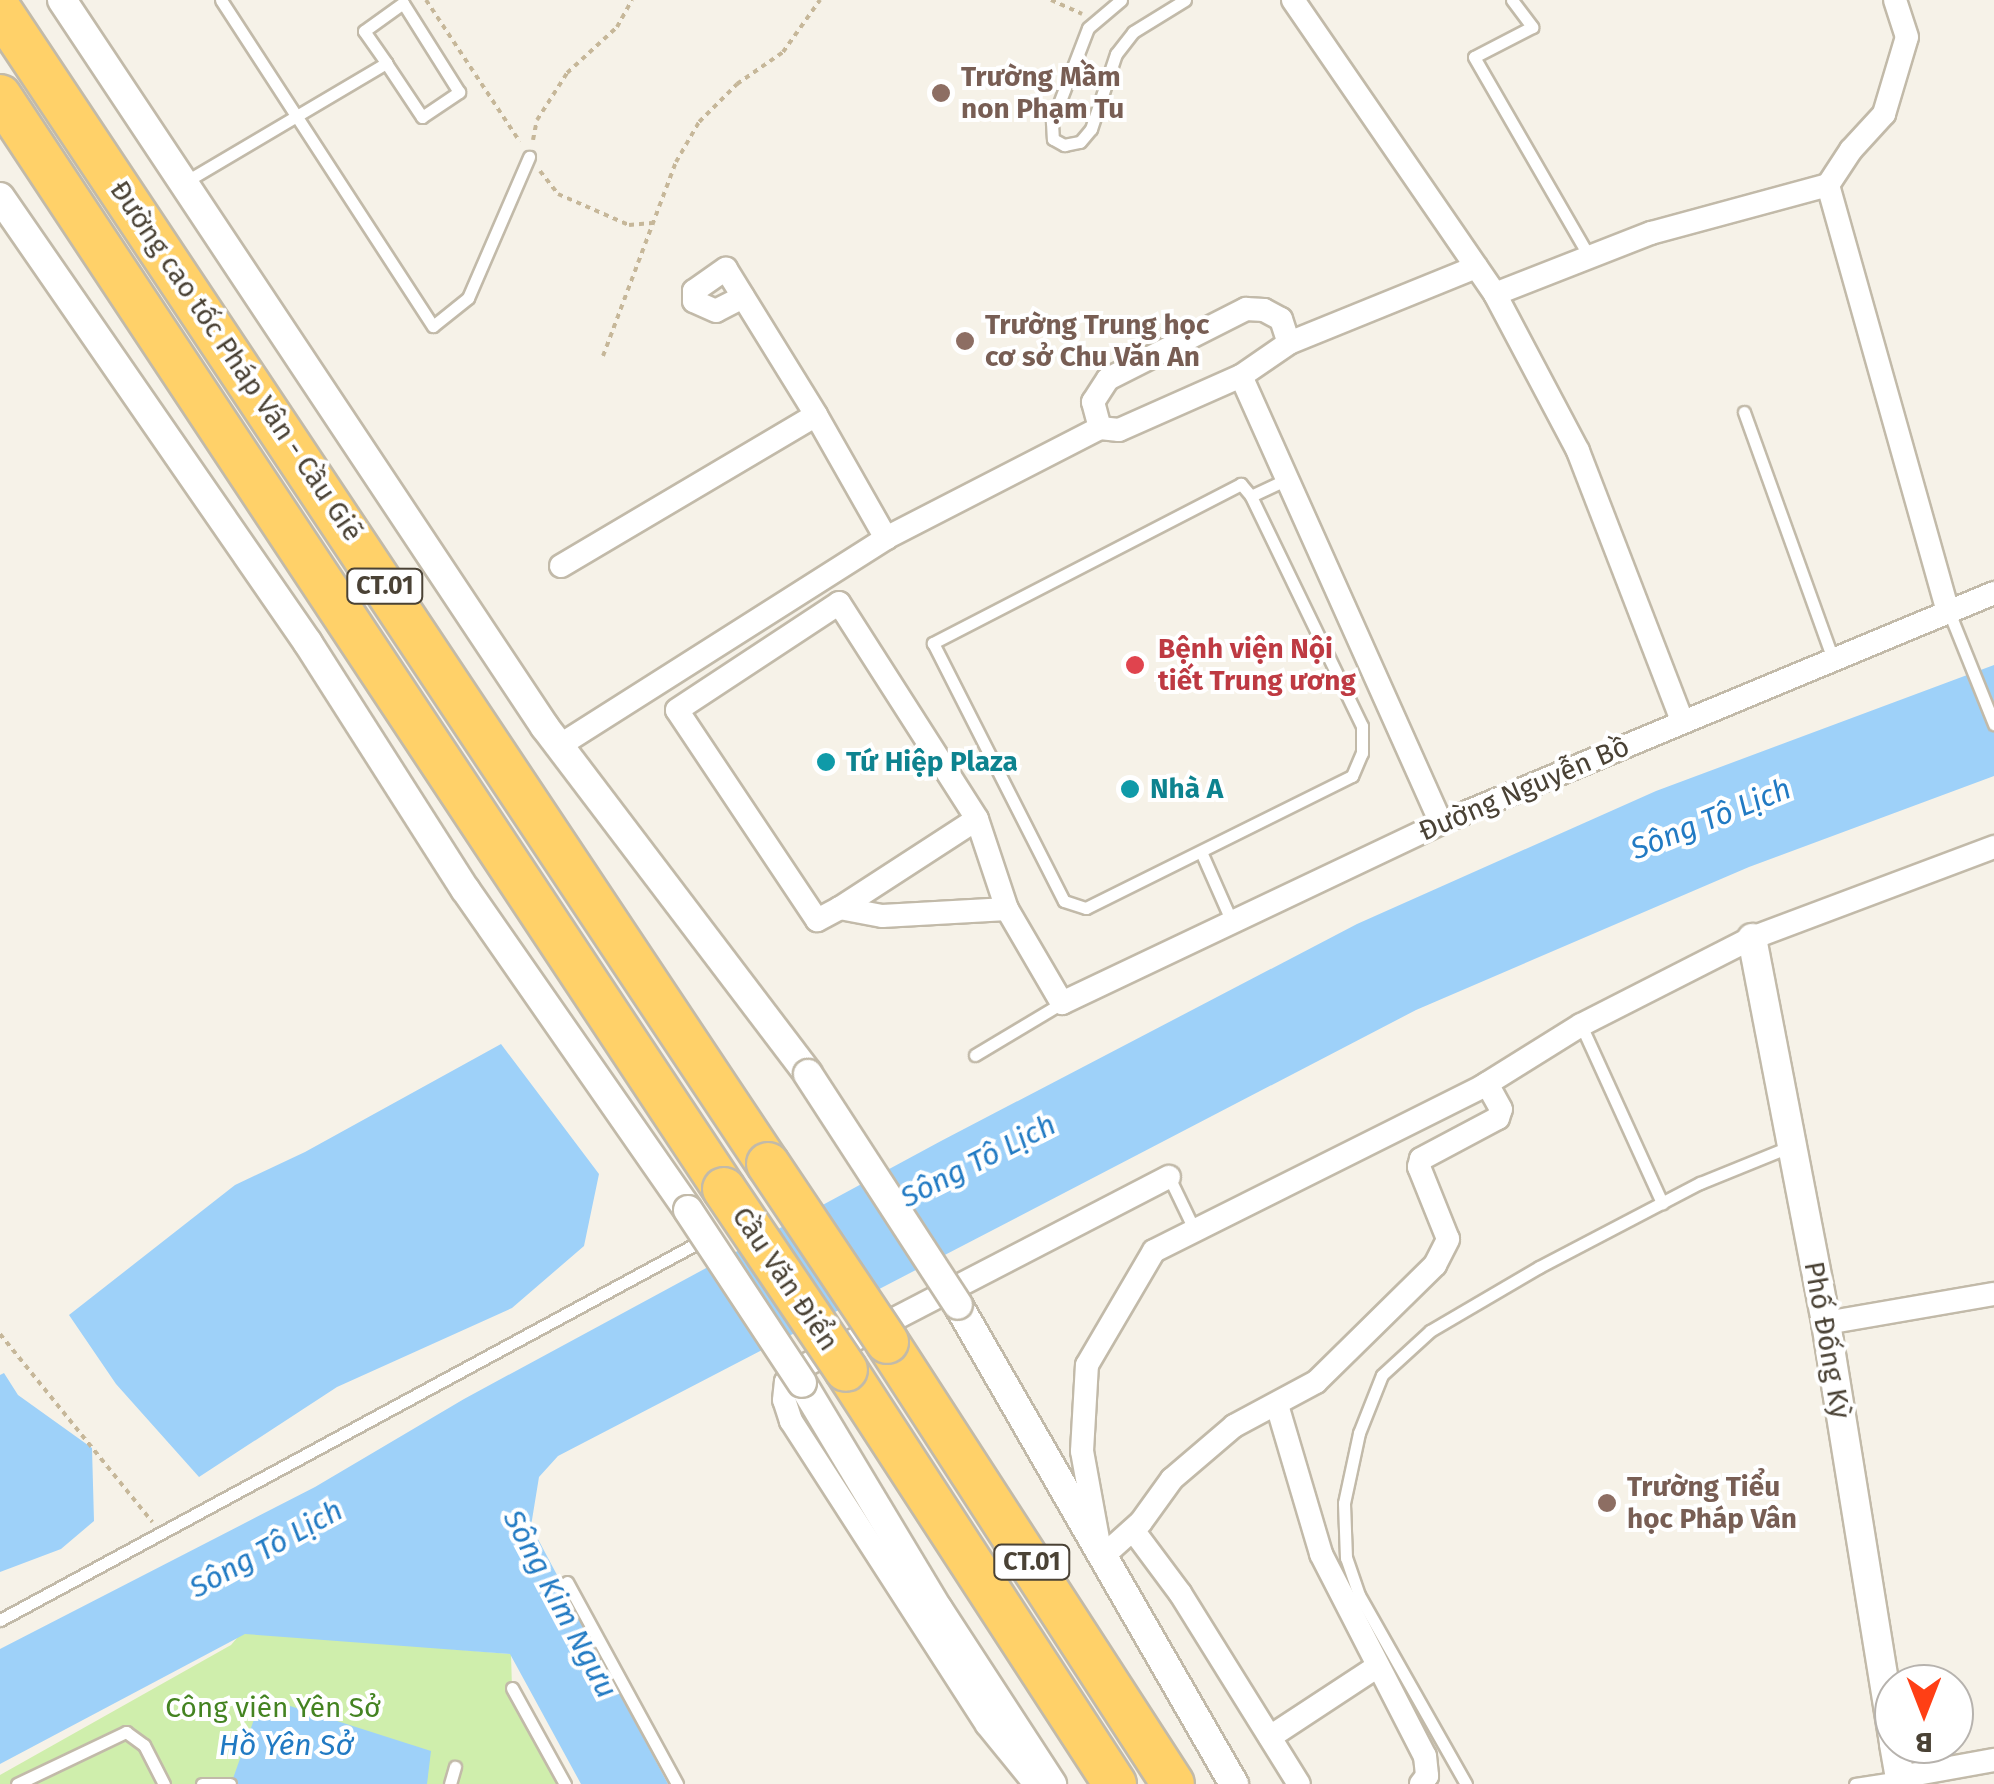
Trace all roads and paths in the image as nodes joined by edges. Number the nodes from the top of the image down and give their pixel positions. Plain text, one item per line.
1 (62, 0) edge
2 (221, 0) edge
3 (426, 0) edge
4 (632, 0) edge
5 (820, 0) edge
6 (1051, 0) edge
7 (1120, 0) edge
8 (1185, 0) edge
9 (1293, 0) edge
10 (1512, 0) edge
11 (1895, 0) edge
12 (0, 10) edge
13 (1096, 20) junction
14 (386, 63) junction
15 (0, 96) edge
16 (297, 116) junction
17 (529, 157) junction
18 (186, 182) junction
19 (1828, 185) junction
20 (0, 198) edge
21 (652, 223) junction
22 (1590, 258) junction
23 (1476, 267) junction
24 (1494, 294) junction
25 (743, 297) dead end
26 (1289, 344) junction
27 (603, 356) dead end
28 (1240, 376) junction
29 (1744, 412) dead end
30 (816, 415) junction
31 (1100, 428) junction
32 (1286, 479) junction
33 (1251, 496) junction
34 (886, 538) junction
35 (561, 566) dead end
36 (1994, 593) edge
37 (1948, 611) junction
38 (1834, 659) junction
39 (1682, 721) junction
40 (1994, 724) edge
41 (562, 744) junction
42 (977, 819) junction
43 (1441, 823) junction
44 (1994, 847) edge
45 (1202, 854) junction
46 (840, 908) junction
47 (1007, 910) junction
48 (1232, 922) junction
49 (1752, 938) junction
50 (1062, 1003) junction
51 (1582, 1025) junction
52 (976, 1055) dead end
53 (1487, 1084) junction
54 (1791, 1146) junction
55 (768, 1164) joint
56 (1169, 1177) joint
57 (706, 1200) junction
58 (1662, 1202) junction
59 (1196, 1230) junction
60 (692, 1246) dead end
61 (1994, 1294) edge
62 (1826, 1323) junction
63 (0, 1334) edge
64 (1277, 1405) junction
65 (1133, 1530) junction
66 (161, 1534) junction
67 (1102, 1557) junction
68 (567, 1582) dead end
69 (0, 1620) edge
70 (1881, 1664) edge
71 (1378, 1666) junction
72 (512, 1688) dead end
73 (1270, 1737) junction
74 (1994, 1760) edge
75 (455, 1767) dead end
76 (1900, 1780) edge
77 (17, 1784) edge
78 (164, 1784) edge
79 (202, 1784) edge
80 (230, 1784) edge
81 (450, 1784) edge
82 (565, 1784) edge
83 (677, 1784) edge
84 (1035, 1784) edge
85 (1052, 1784) edge
86 (1115, 1784) edge
87 (1173, 1784) edge
88 (1234, 1784) edge
89 (1299, 1784) edge
90 (1421, 1784) edge
91 (1466, 1784) edge
92 (1855, 1784) edge

1 - 18 street
2 - 16 lane
3 - 17 path
4 - 17 path
5 - 21 path
6 - 13 path
7 - 13 lane
8 - 13 lane
9 - 23 street
10 - 22 lane
11 - 19 street
12 - 55 highway, Đường cao tốc Pháp Vân - Cầu Giẽ / CT.01
14 - 14 lane
14 - 16 lane
15 - 57 highway, Đường cao tốc Pháp Vân - Cầu Giẽ / CT.01
16 - 17 lane
16 - 18 lane
17 - 21 path
18 - 41 street
19 - 22 street
19 - 37 street
20 - 57 street
21 - 27 path
22 - 24 street
23 - 24 street
23 - 26 street
24 - 39 street
25 - 30 street
26 - 28 street
26 - 31 street
28 - 31 street
28 - 32 street
29 - 38 lane
30 - 34 street
30 - 35 street
31 - 34 street
32 - 33 lane
32 - 43 street
33 - 45 lane
33 - 45 lane
34 - 41 street
36 - 37 street, Đường Nguyễn Bồ
37 - 38 street, Đường Nguyễn Bồ
37 - 40 lane
38 - 39 street, Đường Nguyễn Bồ
39 - 43 street, Đường Nguyễn Bồ
41 - 67 street, bridge
42 - 46 street
42 - 46 street
42 - 47 street
43 - 48 street, Đường Nguyễn Bồ
44 - 49 street
45 - 48 lane
46 - 47 street
47 - 50 street
48 - 50 street, Đường Nguyễn Bồ
49 - 51 street
49 - 54 street, Phố Đống Kỳ
50 - 52 lane
51 - 53 street
51 - 58 lane
53 - 59 street
53 - 64 street
54 - 58 lane
54 - 62 street, Phố Đống Kỳ
55 - 87 highway, Cầu Văn Điển / CT.01, bridge
56 - 59 lane
56 - 84 street
57 - 85 street, Cầu Văn Điển, bridge
57 - 86 highway, Cầu Văn Điển / CT.01, bridge
58 - 91 lane
59 - 67 street
60 - 66 lane
61 - 62 street
62 - 70 street, Phố Đống Kỳ
63 - 66 path
64 - 65 street
64 - 71 street
65 - 67 street
65 - 73 street
66 - 69 lane
67 - 88 street
68 - 83 lane
71 - 73 street
71 - 90 street
72 - 82 lane
73 - 89 street
74 - 76 street
75 - 81 lane
76 - 92 lane
77 - 78 lane
79 - 80 lane

